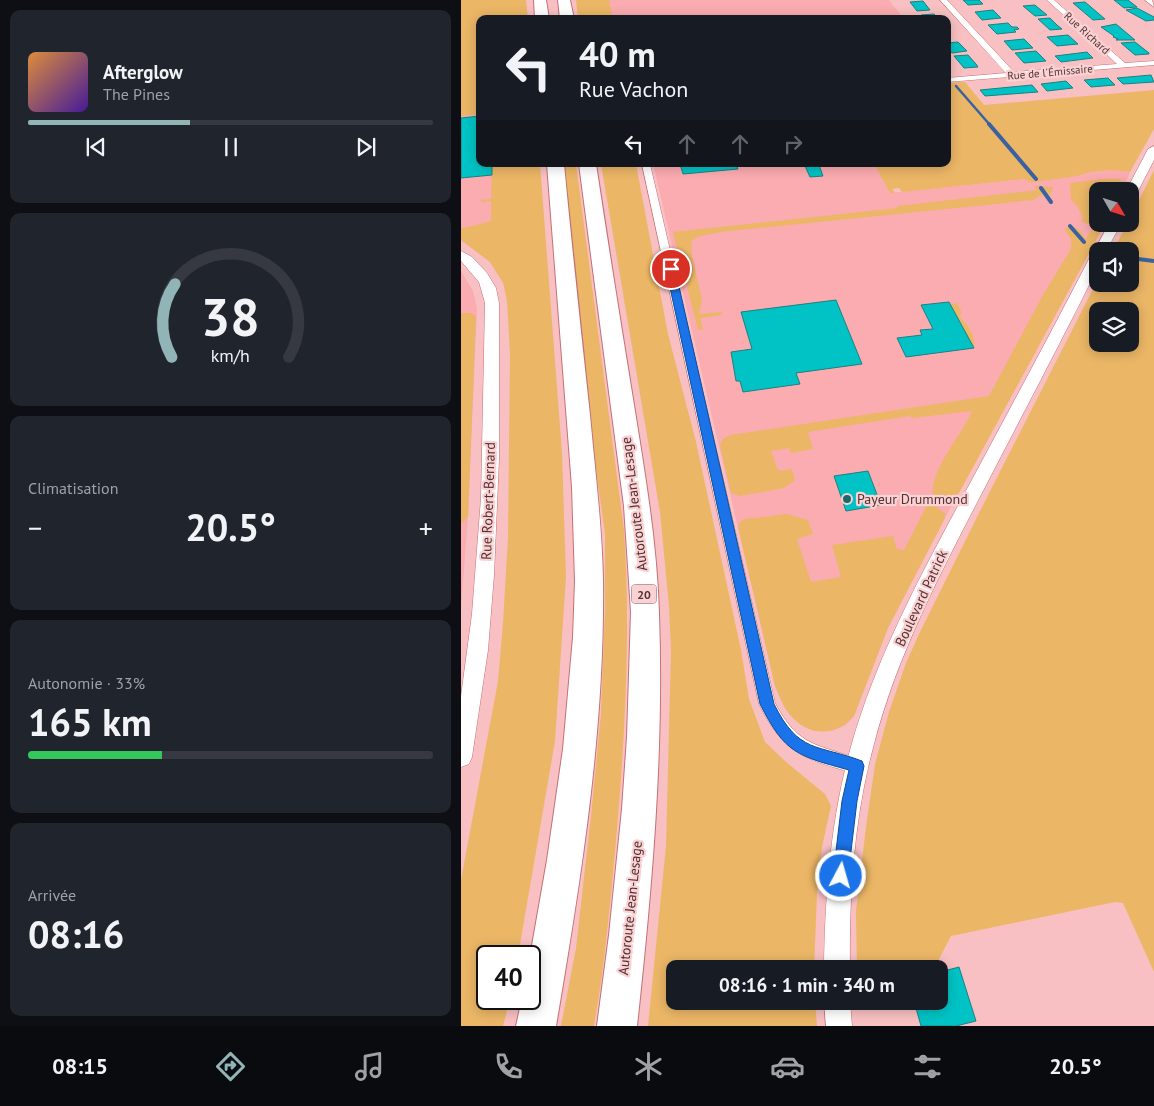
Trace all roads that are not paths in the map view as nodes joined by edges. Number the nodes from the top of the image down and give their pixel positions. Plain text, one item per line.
1 (540, 0) edge
2 (564, 0) edge
3 (943, 0) edge
4 (1050, 0) edge
5 (1147, 0) edge
6 (1154, 5) edge
7 (541, 15) edge
8 (566, 15) edge
9 (1154, 63) edge
10 (1124, 66) junction
11 (1012, 75) junction
12 (951, 80) edge
13 (1154, 149) edge
14 (555, 167) edge
15 (587, 167) edge
16 (647, 167) edge
17 (1137, 182) edge
18 (461, 255) edge
19 (1089, 272) edge
20 (461, 757) edge
21 (857, 766) junction
22 (837, 960) edge
23 (838, 1010) edge
24 (536, 1026) edge
25 (617, 1026) edge
26 (839, 1026) edge

1 - 7 highway
2 - 8 highway
3 - 11 street
4 - 10 street, Rue Richard
5 - 6 street
9 - 10 street, Rue de l'Émissaire
10 - 11 street, Rue de l'Émissaire
11 - 12 street, Rue de l'Émissaire
13 - 17 street
14 - 24 highway
15 - 25 highway, Autoroute Jean-Lesage / 20
16 - 21 street
18 - 20 street, Rue Robert-Bernard
19 - 21 street, Boulevard Patrick
21 - 22 street, Boulevard Patrick
23 - 26 street

